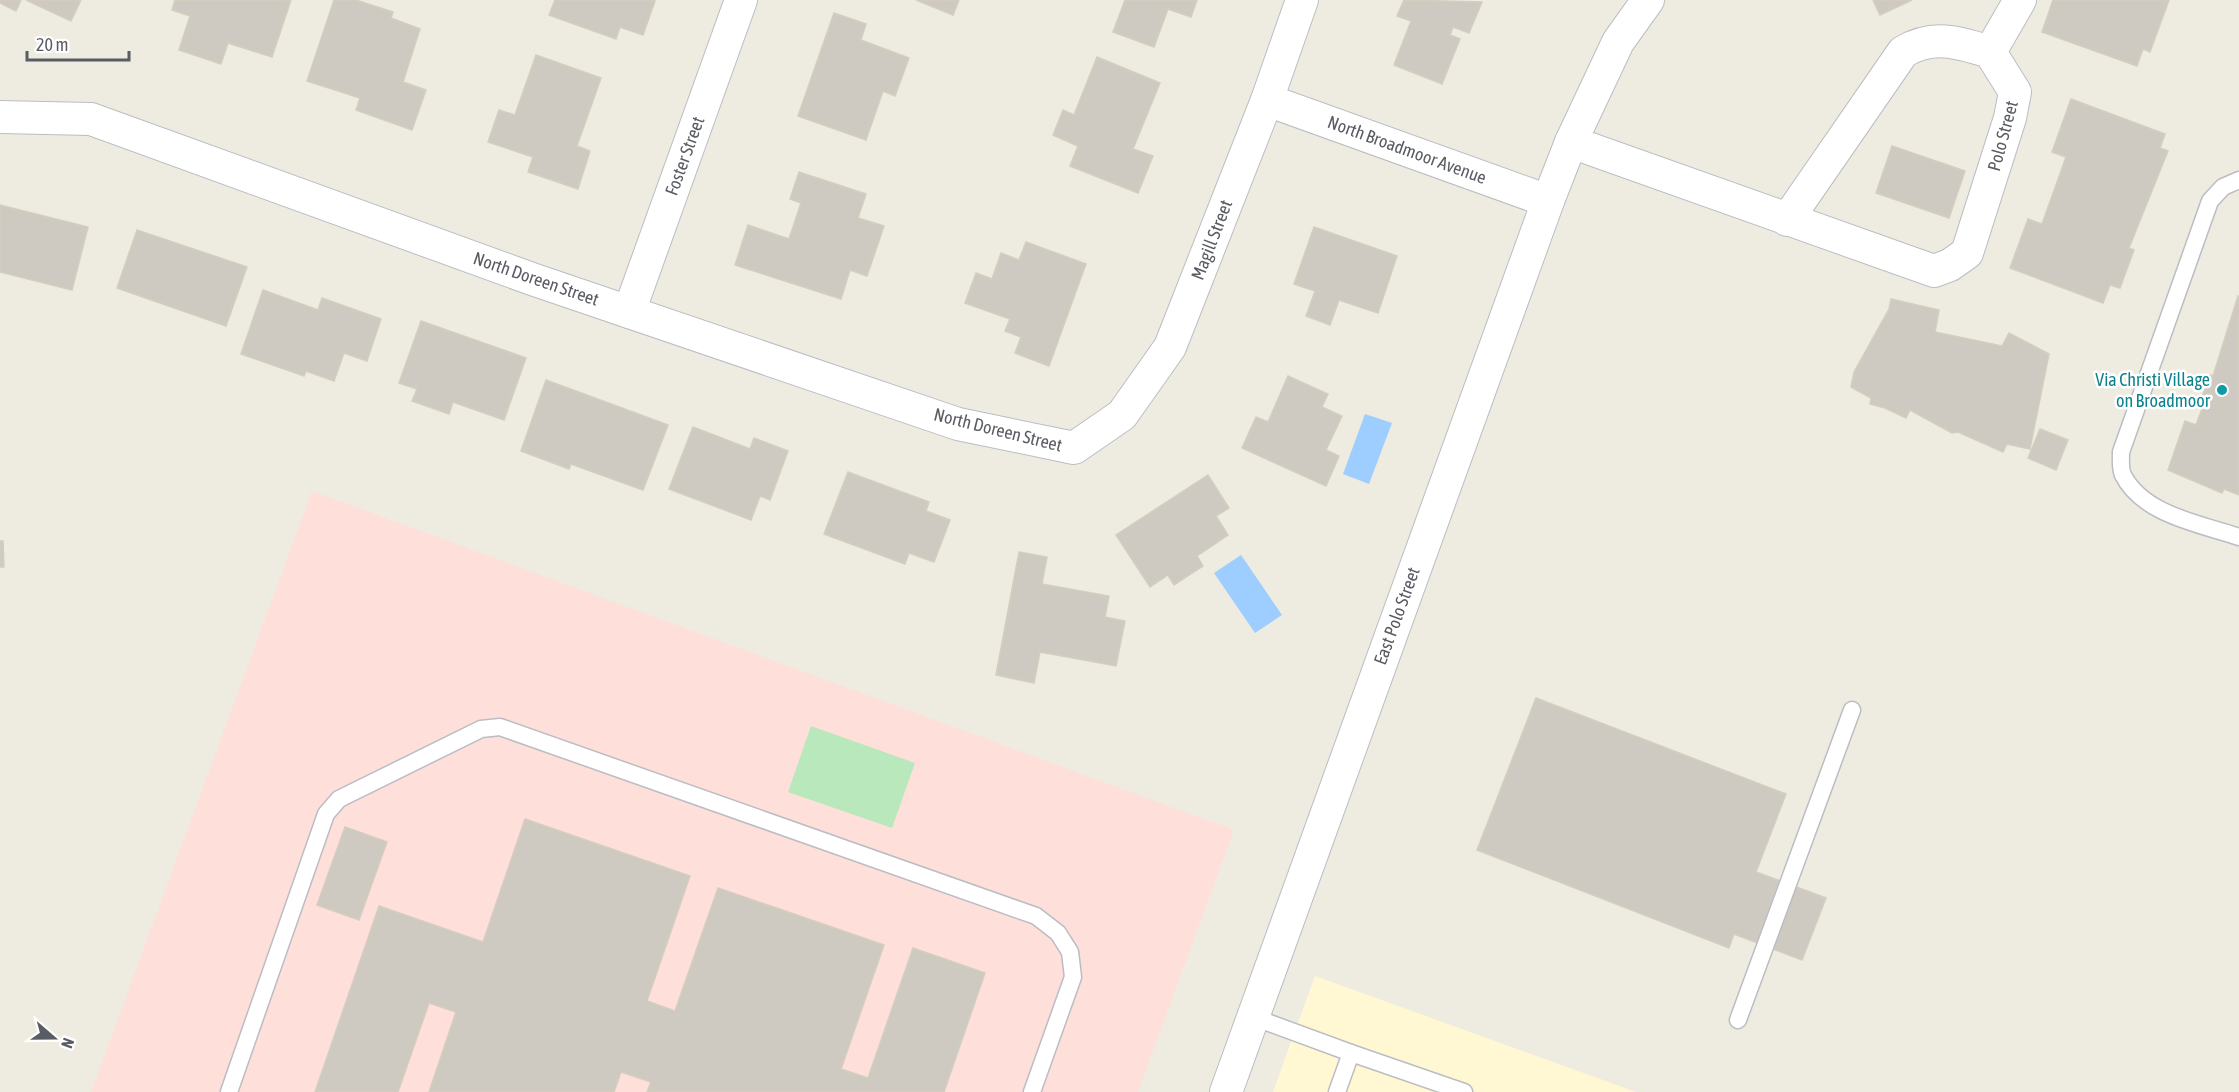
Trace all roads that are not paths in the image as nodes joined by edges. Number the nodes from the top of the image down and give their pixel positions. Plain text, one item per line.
1 (741, 0) edge
2 (1302, 0) edge
3 (1648, 0) edge
4 (2020, 0) edge
5 (1990, 51) junction
6 (1267, 100) junction
7 (0, 117) edge
8 (1571, 142) junction
9 (2239, 180) edge
10 (1548, 201) junction
11 (1787, 220) junction
12 (629, 312) junction
13 (1074, 448) joint
14 (2239, 537) edge
15 (1852, 710) dead end
16 (1253, 1017) junction
17 (1738, 1020) dead end
18 (1351, 1053) junction
19 (229, 1092) edge
20 (1032, 1092) edge
21 (1226, 1092) edge
22 (1337, 1092) edge
23 (1464, 1092) edge

1 - 12 street, Foster Street
2 - 6 street, Magill Street
3 - 8 street
4 - 5 street
5 - 11 street
5 - 11 street, Polo Street
6 - 10 street, North Broadmoor Avenue
6 - 13 street, Magill Street
7 - 12 street, North Doreen Street
8 - 10 street, East Polo Street
8 - 11 street, Polo Street
9 - 14 lane
10 - 16 street, East Polo Street
12 - 13 street, North Doreen Street
15 - 17 lane
16 - 18 lane
16 - 21 street, East Polo Street
18 - 22 lane
18 - 23 lane
19 - 20 lane

